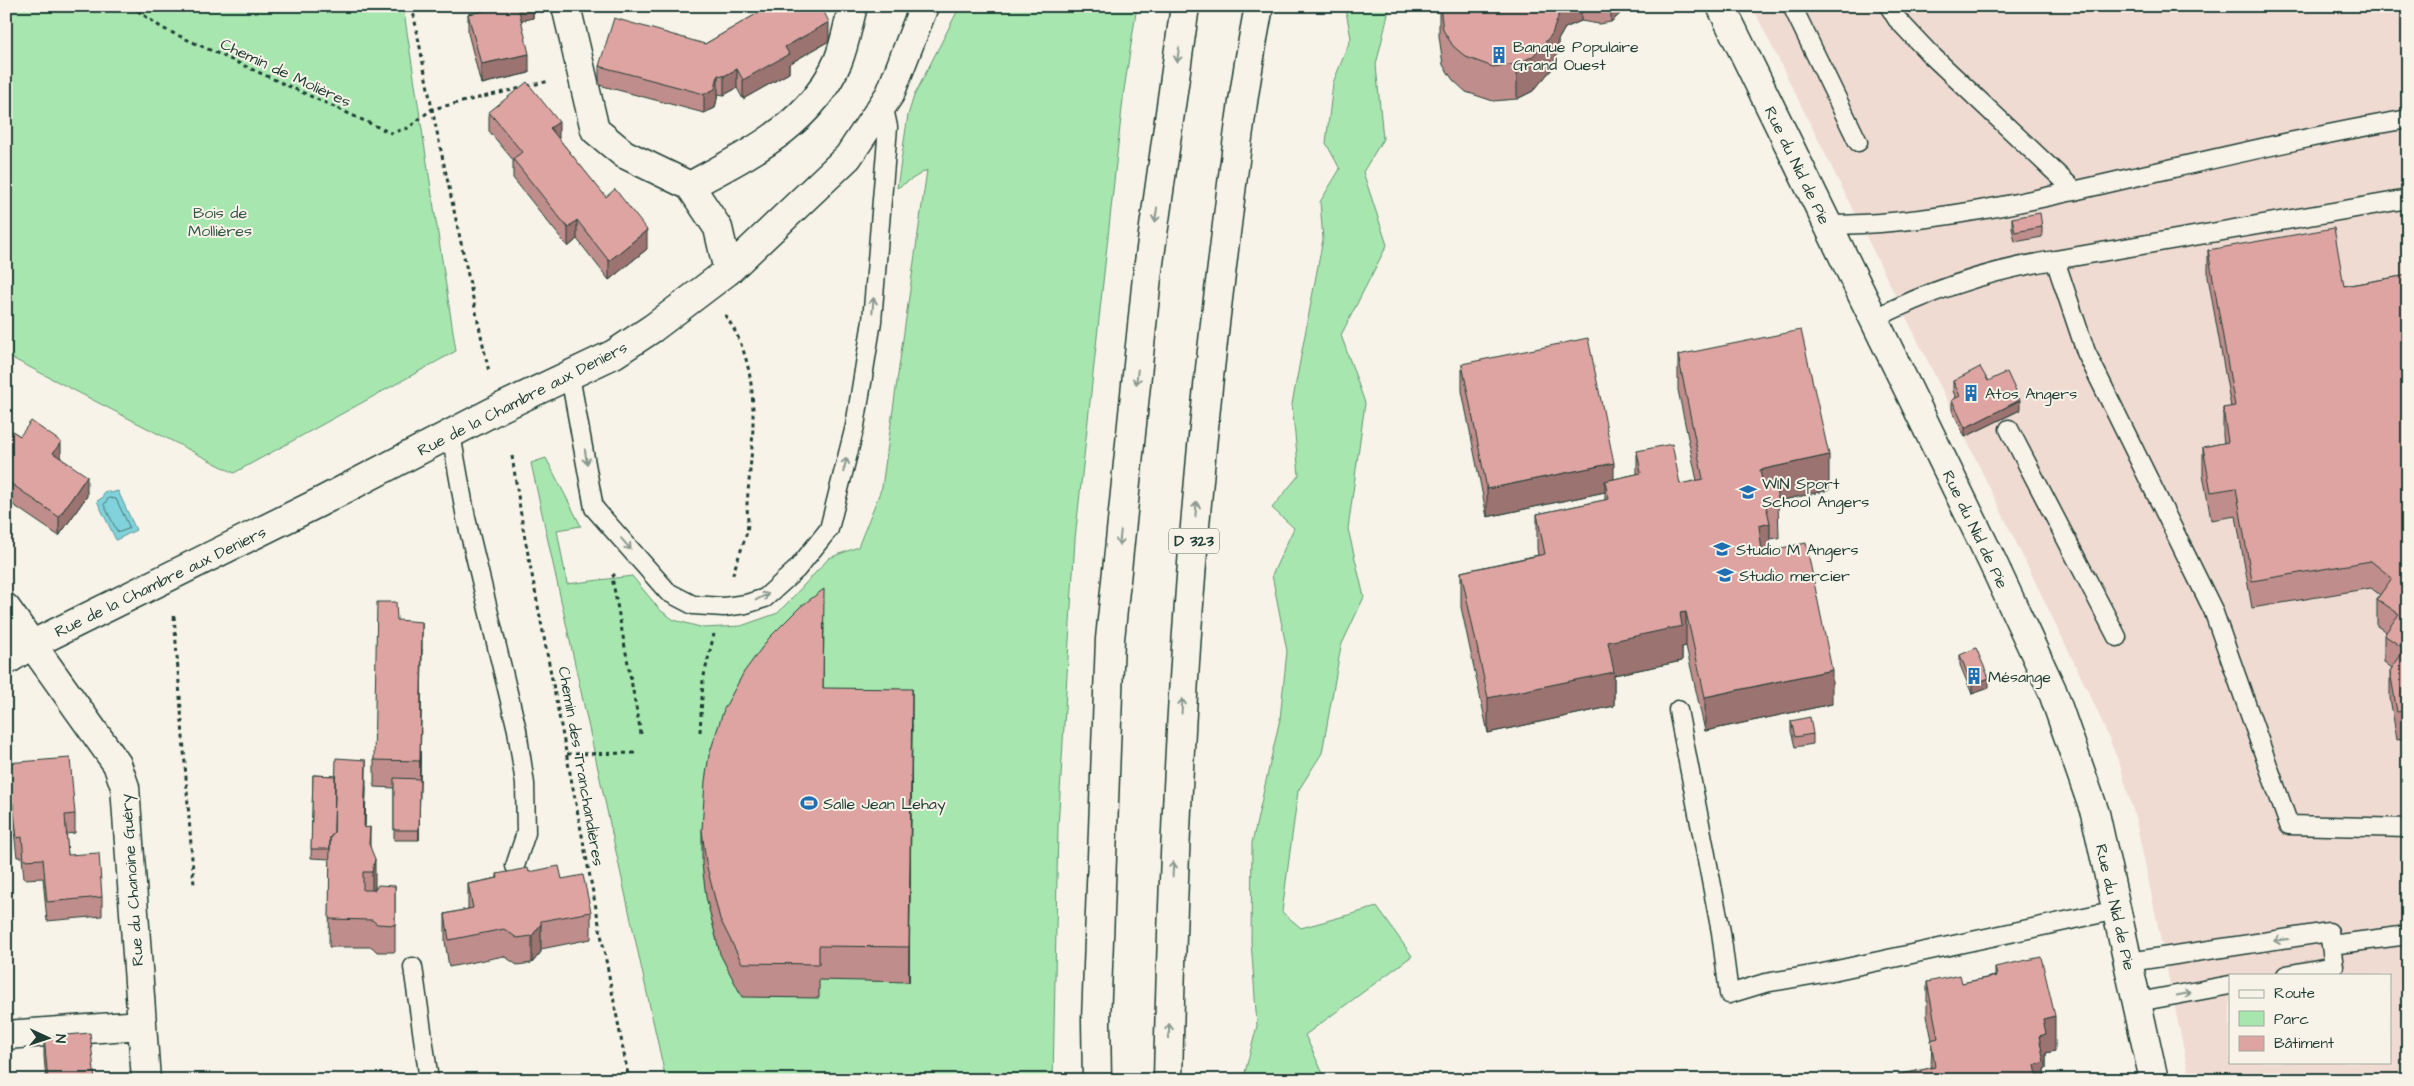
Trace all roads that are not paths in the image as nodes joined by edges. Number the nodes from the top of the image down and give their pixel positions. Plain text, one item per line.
1 (566, 6) edge
2 (853, 6) edge
3 (924, 6) edge
4 (1185, 6) edge
5 (1259, 6) edge
6 (1721, 6) edge
7 (1792, 6) edge
8 (1889, 6) edge
9 (883, 104) junction
10 (2408, 119) edge
11 (1858, 142) dead end
12 (690, 186) junction
13 (2074, 191) junction
14 (2408, 199) edge
15 (1827, 225) junction
16 (2055, 260) junction
17 (728, 271) junction
18 (1874, 319) junction
19 (570, 376) junction
20 (2009, 429) dead end
21 (451, 434) junction
22 (6, 608) edge
23 (2117, 637) dead end
24 (32, 644) junction
25 (6, 661) edge
26 (1678, 710) dead end
27 (2408, 828) edge
28 (515, 866) dead end
29 (2117, 910) junction
30 (2408, 935) edge
31 (2330, 939) junction
32 (2129, 962) junction
33 (413, 967) dead end
34 (2291, 974) edge
35 (2229, 985) edge
36 (2138, 1002) junction
37 (141, 1025) junction
38 (6, 1035) edge
39 (146, 1080) edge
40 (429, 1080) edge
41 (1097, 1080) edge
42 (1168, 1080) edge
43 (2154, 1080) edge

1 - 12 main road
2 - 12 main road
3 - 9 main road, Rue de la Chambre aux Deniers
4 -> 41 main road
42 -> 5 main road, D 323
6 - 15 main road, Rue du Nid de Pie
7 - 11 lane
8 - 13 lane
9 - 17 main road, Rue de la Chambre aux Deniers
19 -> 9 lane
10 - 13 lane
12 - 17 main road
13 - 15 lane
14 - 16 lane
15 - 18 main road, Rue du Nid de Pie
16 - 18 lane
16 - 27 lane
17 - 19 main road, Rue de la Chambre aux Deniers
18 - 29 main road, Rue du Nid de Pie
19 - 21 main road, Rue de la Chambre aux Deniers
20 - 23 lane
21 - 24 main road, Rue de la Chambre aux Deniers
21 - 28 lane
22 - 24 main road, Rue du Chanoine Guéry
24 - 25 main road, Rue de la Chambre aux Deniers
24 - 37 main road, Rue du Chanoine Guéry
26 - 29 lane
29 - 32 main road, Rue du Nid de Pie
30 - 31 lane
31 -> 32 lane
31 - 34 lane
32 - 36 main road, Rue du Nid de Pie
33 - 40 lane
36 -> 35 lane
36 - 43 main road, Rue du Nid de Pie
37 - 38 main road
37 - 39 main road, Rue du Chanoine Guéry

